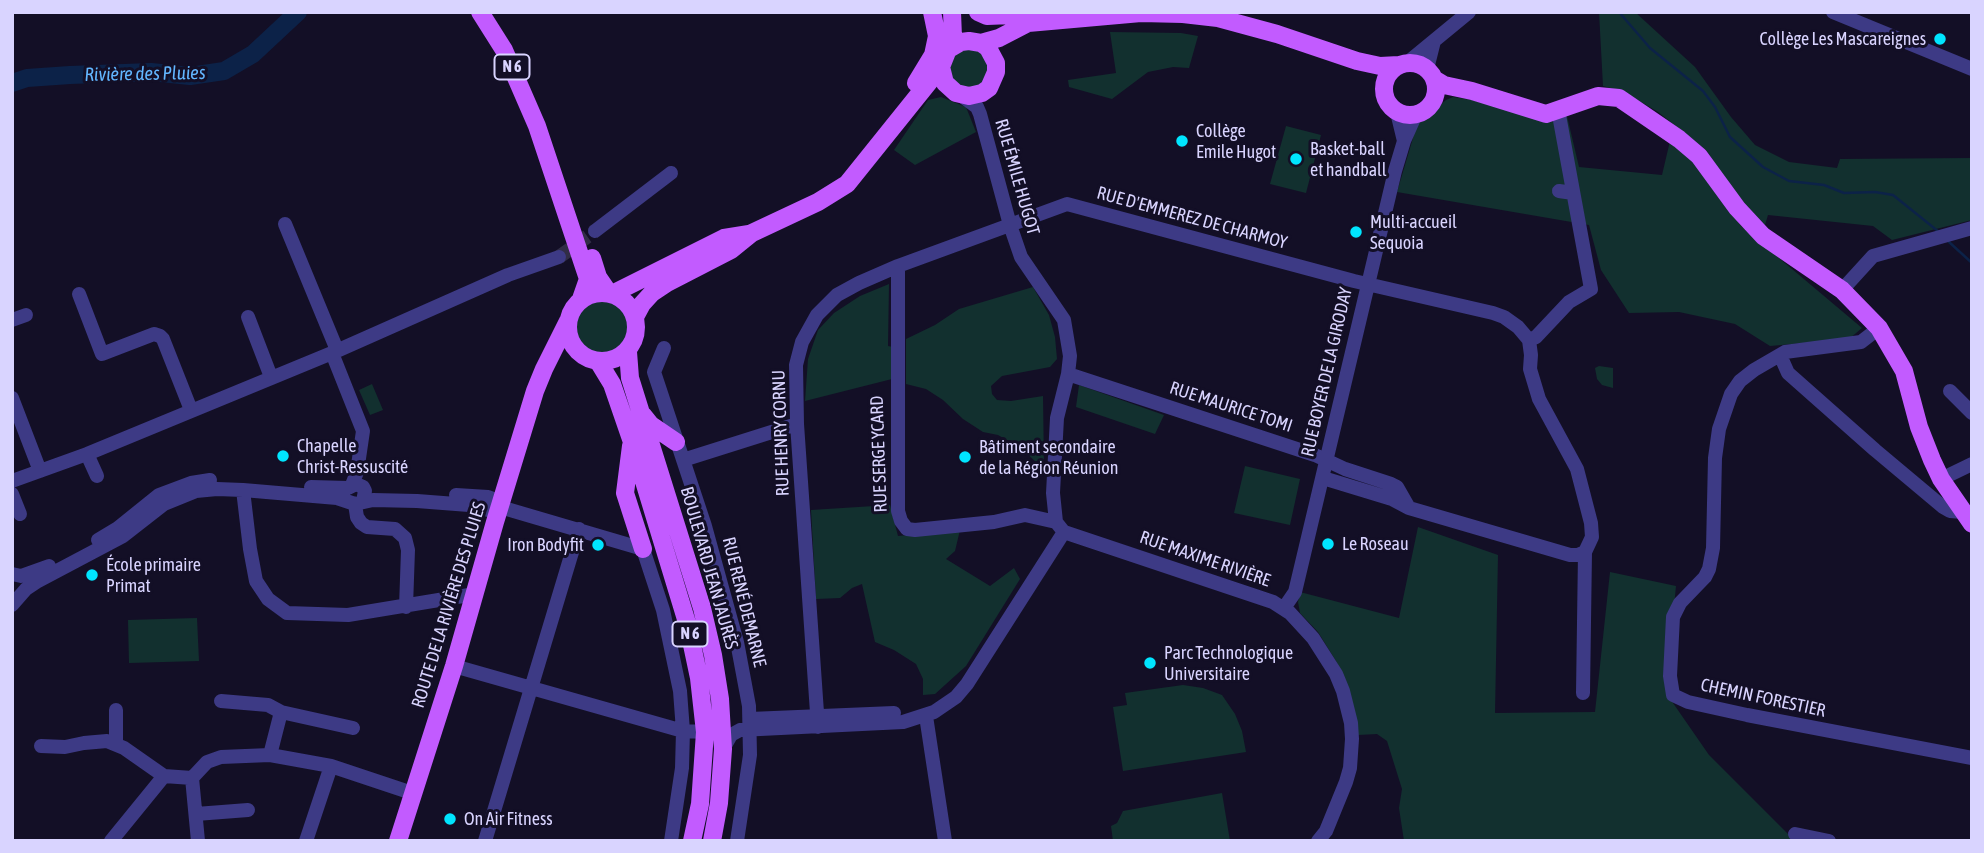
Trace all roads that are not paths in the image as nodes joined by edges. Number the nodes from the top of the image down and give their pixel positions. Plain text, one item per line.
1 (480, 12) edge
2 (494, 12) edge
3 (932, 12) edge
4 (953, 12) edge
5 (978, 12) edge
6 (1469, 12) edge
7 (1833, 12) edge
8 (1089, 16) junction
9 (1434, 41) junction
10 (987, 44) junction
11 (949, 50) junction
12 (1357, 61) junction
13 (1403, 64) junction
14 (941, 67) junction
15 (1972, 69) edge
16 (1431, 74) junction
17 (1383, 90) junction
18 (1472, 91) junction
19 (956, 93) junction
20 (980, 100) junction
21 (1433, 100) junction
22 (909, 107) junction
23 (1397, 112) junction
24 (1556, 112) junction
25 (1416, 114) junction
26 (543, 124) junction
27 (1404, 141) junction
28 (671, 173) dead end
29 (285, 224) dead end
30 (1010, 225) junction
31 (1972, 228) edge
32 (595, 231) tunnel mouth
33 (752, 233) junction
34 (559, 258) tunnel mouth
35 (898, 266) junction
36 (1367, 284) junction
37 (1842, 290) junction
38 (610, 293) junction
39 (79, 294) dead end
40 (581, 299) junction
41 (248, 317) dead end
42 (635, 317) junction
43 (568, 321) junction
44 (1879, 328) junction
45 (1529, 340) junction
46 (664, 348) dead end
47 (334, 351) junction
48 (628, 352) junction
49 (1780, 355) junction
50 (590, 358) junction
51 (1068, 374) junction
52 (271, 377) junction
53 (540, 381) junction
54 (1950, 391) dead end
55 (12, 398) edge
56 (191, 410) junction
57 (641, 412) junction
58 (1972, 413) edge
59 (797, 424) junction
60 (632, 442) junction
61 (676, 442) junction
62 (87, 454) junction
63 (683, 460) junction
64 (1326, 461) junction
65 (1972, 464) edge
66 (40, 471) junction
67 (97, 476) dead end
68 (1323, 478) junction
69 (1941, 479) junction
70 (12, 481) edge
71 (243, 490) junction
72 (356, 490) junction
73 (12, 494) edge
74 (500, 507) junction
75 (1409, 508) junction
76 (20, 514) dead end
77 (1967, 518) edge
78 (1060, 527) junction
79 (579, 529) junction
80 (643, 549) junction
81 (1586, 552) junction
82 (17, 590) edge
83 (475, 594) junction
84 (406, 607) junction
85 (1284, 608) junction
86 (454, 666) junction
87 (531, 687) junction
88 (1583, 693) dead end
89 (221, 701) dead end
90 (116, 710) dead end
91 (281, 712) junction
92 (922, 716) junction
93 (818, 721) junction
94 (750, 724) junction
95 (353, 728) dead end
96 (683, 731) junction
97 (705, 732) junction
98 (116, 744) junction
99 (41, 746) dead end
100 (723, 749) junction
101 (270, 755) junction
102 (1972, 758) edge
103 (331, 766) junction
104 (164, 776) junction
105 (192, 778) junction
106 (412, 793) junction
107 (248, 810) dead end
108 (197, 814) junction
109 (1795, 834) dead end
110 (693, 836) edge
111 (713, 836) edge
112 (400, 839) edge
113 (111, 841) edge
114 (198, 841) edge
115 (306, 841) edge
116 (485, 841) edge
117 (671, 841) edge
118 (737, 841) edge
119 (945, 841) edge
120 (1318, 841) edge
121 (1829, 841) edge

1 - 26 main road, N 6
2 - 26 main road, N 6
3 - 22 main road
4 - 10 main road
4 - 11 main road
5 - 8 main road
6 - 9 street
7 - 15 street
8 - 10 main road
8 - 12 main road
9 - 13 street
9 - 16 street
10 - 11 main road
10 - 20 main road
11 - 14 main road
12 - 13 main road
12 - 17 main road
13 - 16 main road
13 - 17 main road
14 - 19 main road
14 - 22 main road
16 - 18 main road
16 - 21 main road
17 - 23 main road
18 - 21 main road
18 - 24 main road
19 - 20 main road
19 - 22 main road
20 - 30 street, RUE ÉMILE HUGOT
21 - 25 main road
22 - 33 main road
23 - 25 main road
23 - 27 street, RUE BOYER DE LA GIRODAY
24 - 37 main road
24 - 45 street
25 - 27 street, RUE BOYER DE LA GIRODAY
26 - 38 main road, N 6
26 - 40 main road, N 6
27 - 36 street, RUE BOYER DE LA GIRODAY
28 - 32 street
29 - 47 street
30 - 35 street, RUE HENRY CORNU
30 - 36 street, RUE D'EMMEREZ DE CHARMOY
30 - 51 street, RUE ÉMILE HUGOT
31 - 37 street
33 - 38 main road
33 - 42 main road
34 - 47 street
35 - 59 street, RUE HENRY CORNU
35 - 78 street, RUE SERGE YCARD
36 - 45 street, RUE D'EMMEREZ DE CHARMOY
36 - 64 street, RUE BOYER DE LA GIRODAY
37 - 44 main road
38 - 40 main road
38 - 42 main road, N 6
39 - 56 street
40 - 43 main road, N 6
41 - 52 street
42 - 48 main road, N 6
43 - 50 main road, N 6
43 - 53 main road
44 - 49 street, CHEMIN FORESTIER
44 - 69 main road
45 - 81 street
46 - 61 street, RUE RENÉ DEMARNE
47 - 52 street
47 - 72 street
48 - 50 main road
48 - 57 main road, BOULEVARD JEAN JAURÈS / N 6
49 - 77 street
49 - 102 street, CHEMIN FORESTIER
50 - 53 main road
50 - 60 main road, BOULEVARD JEAN JAURÈS / N 6
51 - 64 street, RUE MAURICE TOMI
51 - 78 street, RUE ÉMILE HUGOT
52 - 56 street
53 - 74 main road, ROUTE DE LA RIVIÈRE DES PLUIES
54 - 58 street
55 - 66 street
56 - 62 street
57 - 61 main road
57 - 100 main road, BOULEVARD JEAN JAURÈS / N 6
59 - 63 street
59 - 93 street, RUE HENRY CORNU
60 - 80 main road
60 - 97 main road, BOULEVARD JEAN JAURÈS / N 6
61 - 63 street, RUE RENÉ DEMARNE
62 - 66 street
62 - 67 street
63 - 94 street, RUE RENÉ DEMARNE
64 - 68 street, RUE BOYER DE LA GIRODAY
64 - 75 street, RUE MAURICE TOMI
65 - 69 street
66 - 70 street
68 - 75 street
68 - 85 street, RUE BOYER DE LA GIRODAY
69 - 77 main road
71 - 72 street
71 - 82 street
71 - 84 street
72 - 74 street
72 - 82 street
72 - 84 street
73 - 76 street
74 - 79 street
74 - 83 main road, ROUTE DE LA RIVIÈRE DES PLUIES
75 - 81 street
78 - 85 street, RUE MAXIME RIVIÈRE
78 - 92 street
79 - 80 street
79 - 87 street
80 - 96 street
81 - 88 street
83 - 84 street
83 - 86 main road, ROUTE DE LA RIVIÈRE DES PLUIES
85 - 120 street, RUE MAXIME RIVIÈRE
86 - 87 street
86 - 106 main road, ROUTE DE LA RIVIÈRE DES PLUIES
87 - 96 street
87 - 116 street
89 - 91 street
90 - 98 street
91 - 95 street
91 - 101 street
92 - 93 street
92 - 119 street
93 - 94 street
94 - 100 street
94 - 118 street, RUE RENÉ DEMARNE
96 - 97 street
96 - 117 street
97 - 110 main road, BOULEVARD JEAN JAURÈS / N 6
98 - 99 street
98 - 104 street
100 - 111 main road, BOULEVARD JEAN JAURÈS / N 6
101 - 103 street
101 - 105 street
103 - 106 street
103 - 115 street
104 - 105 street
104 - 113 street
105 - 108 street
106 - 112 main road, ROUTE DE LA RIVIÈRE DES PLUIES
107 - 108 street
108 - 114 street
109 - 121 street

